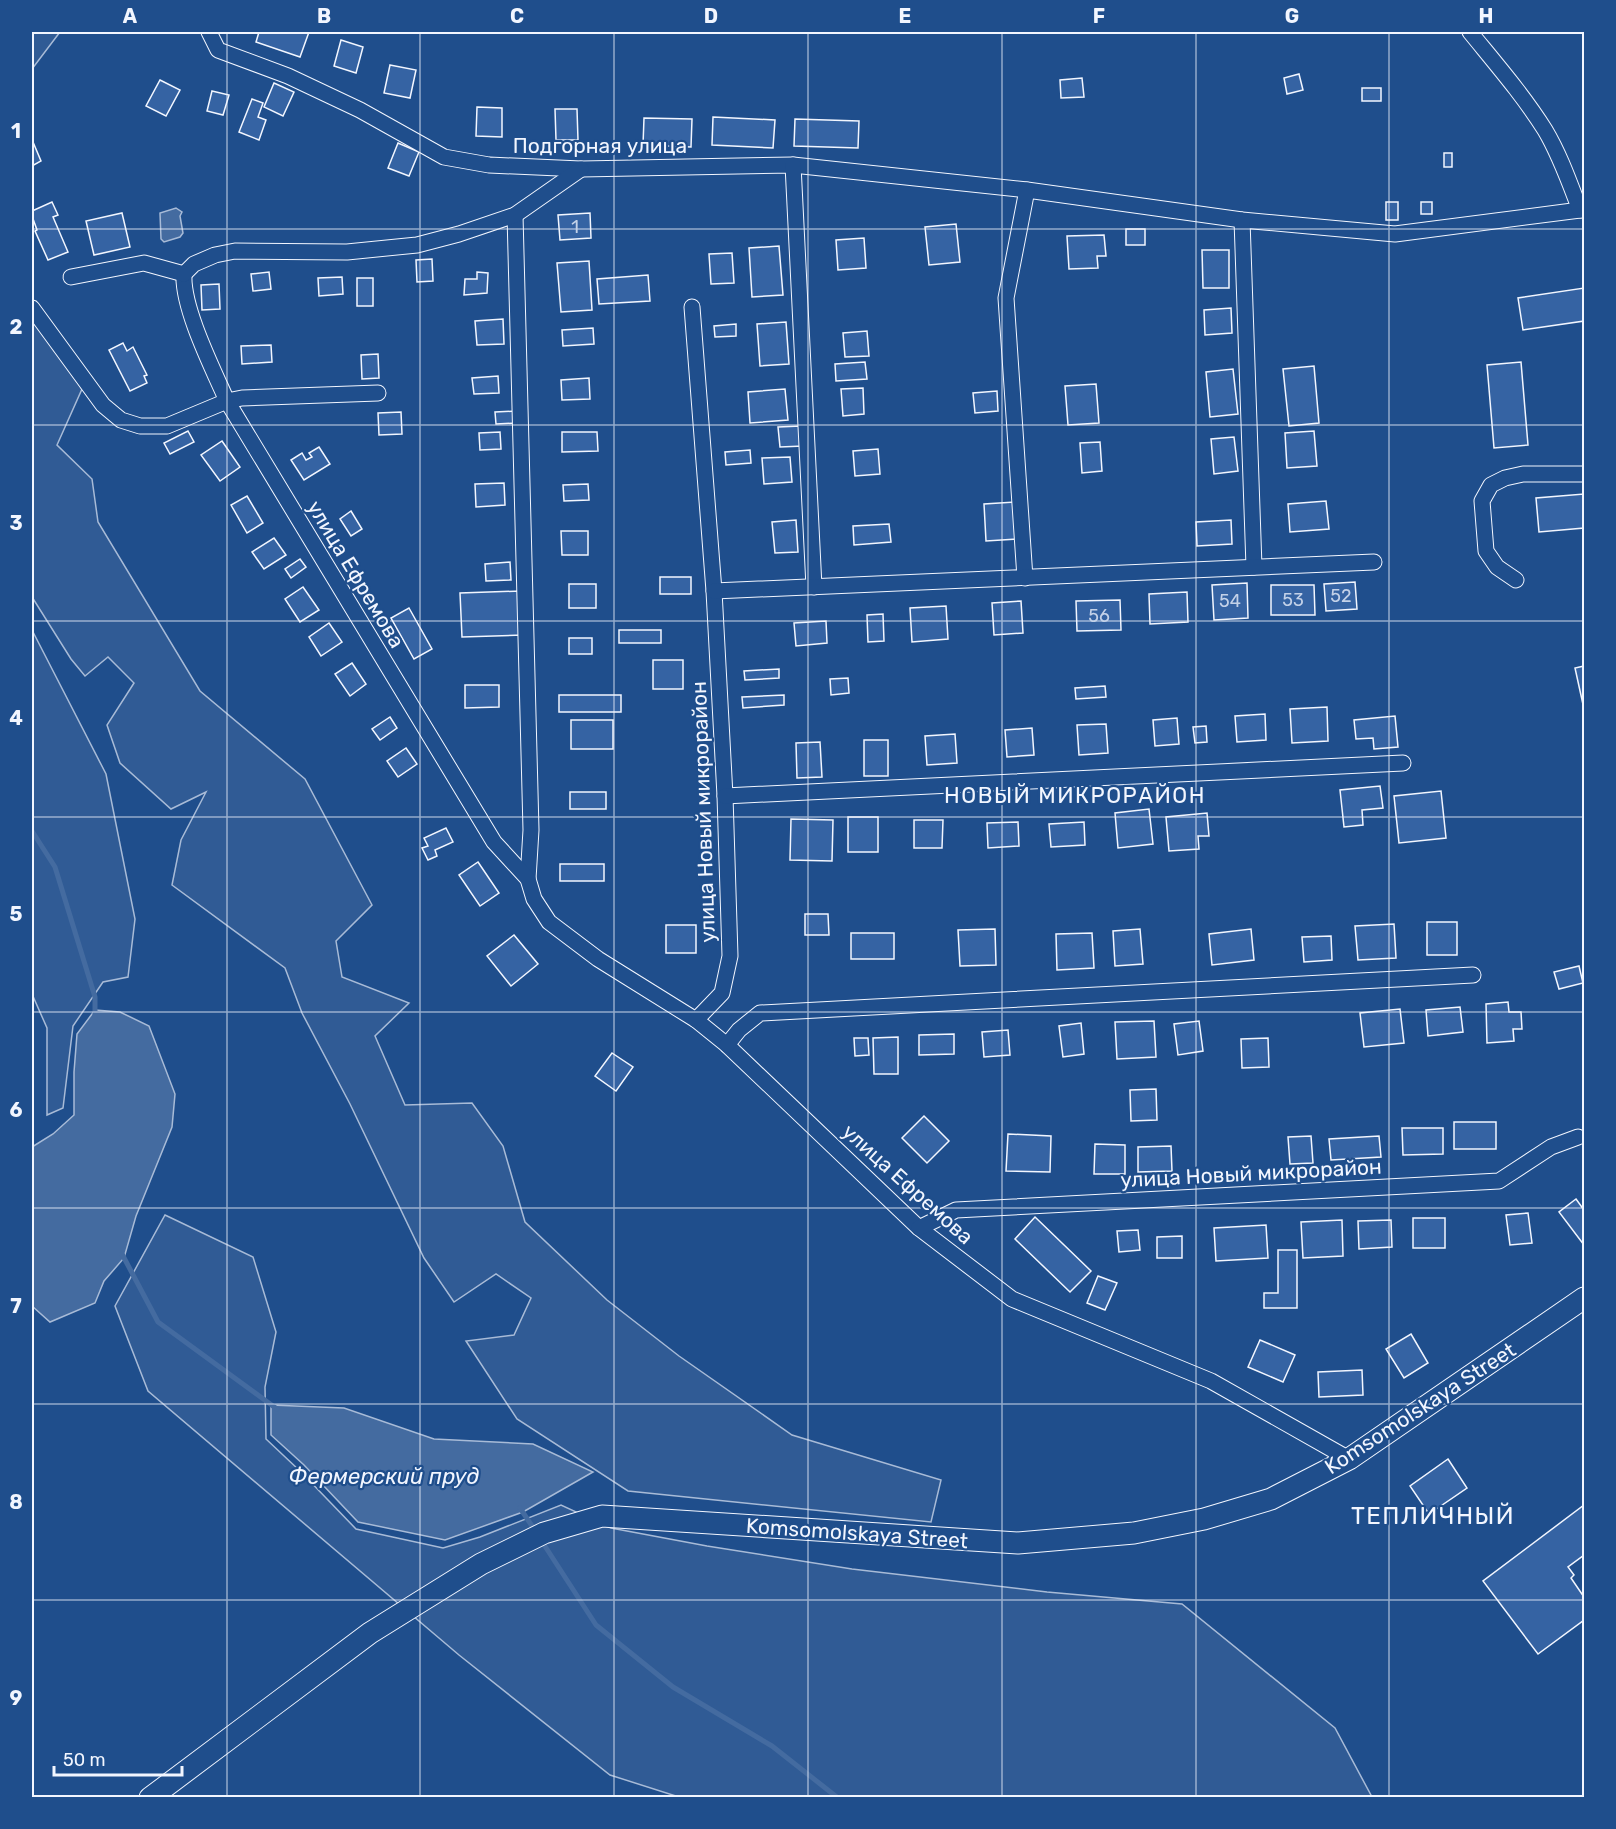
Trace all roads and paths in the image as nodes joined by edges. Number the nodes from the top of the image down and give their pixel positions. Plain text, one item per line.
1 (209, 32) edge
2 (1470, 32) edge
3 (793, 165) junction
4 (581, 169) junction
5 (1027, 190) junction
6 (1582, 210) edge
7 (515, 215) junction
8 (1242, 220) junction
9 (184, 274) junction
10 (70, 277) dead end
11 (692, 307) dead end
12 (32, 308) edge
13 (378, 393) dead end
14 (227, 401) junction
15 (1584, 474) edge
16 (1374, 562) dead end
17 (1254, 567) junction
18 (1025, 578) junction
19 (1516, 580) dead end
20 (814, 587) junction
21 (714, 591) junction
22 (1403, 763) dead end
23 (725, 796) junction
24 (528, 879) junction
25 (1473, 975) dead end
26 (696, 1020) junction
27 (727, 1046) junction
28 (1578, 1137) dead end
29 (919, 1228) junction
30 (1584, 1298) edge
31 (1349, 1459) junction
32 (150, 1797) edge

1 - 4 street, Подгорная улица
2 - 6 street
3 - 4 street, Подгорная улица
3 - 5 street, Подгорная улица
3 - 20 street
4 - 7 street
5 - 8 street, Подгорная улица
5 - 18 street
6 - 8 street, Подгорная улица
7 - 9 street
7 - 24 street, улица Ефремова
8 - 17 street
9 - 10 street
9 - 14 street, улица Ефремова
11 - 21 street, улица Новый микрорайон
12 - 14 street
13 - 14 street
14 - 24 street, улица Ефремова
15 - 19 street
16 - 17 street
17 - 18 street
18 - 20 street
20 - 21 street
21 - 23 street, улица Новый микрорайон
22 - 23 street
23 - 26 street, улица Новый микрорайон
24 - 26 street, улица Ефремова
25 - 27 street
26 - 27 street, улица Ефремова
27 - 29 street, улица Ефремова
28 - 29 street, улица Новый микрорайон
29 - 31 street, улица Ефремова
30 - 31 street, Komsomolskaya Street
31 - 32 street, Komsomolskaya Street

